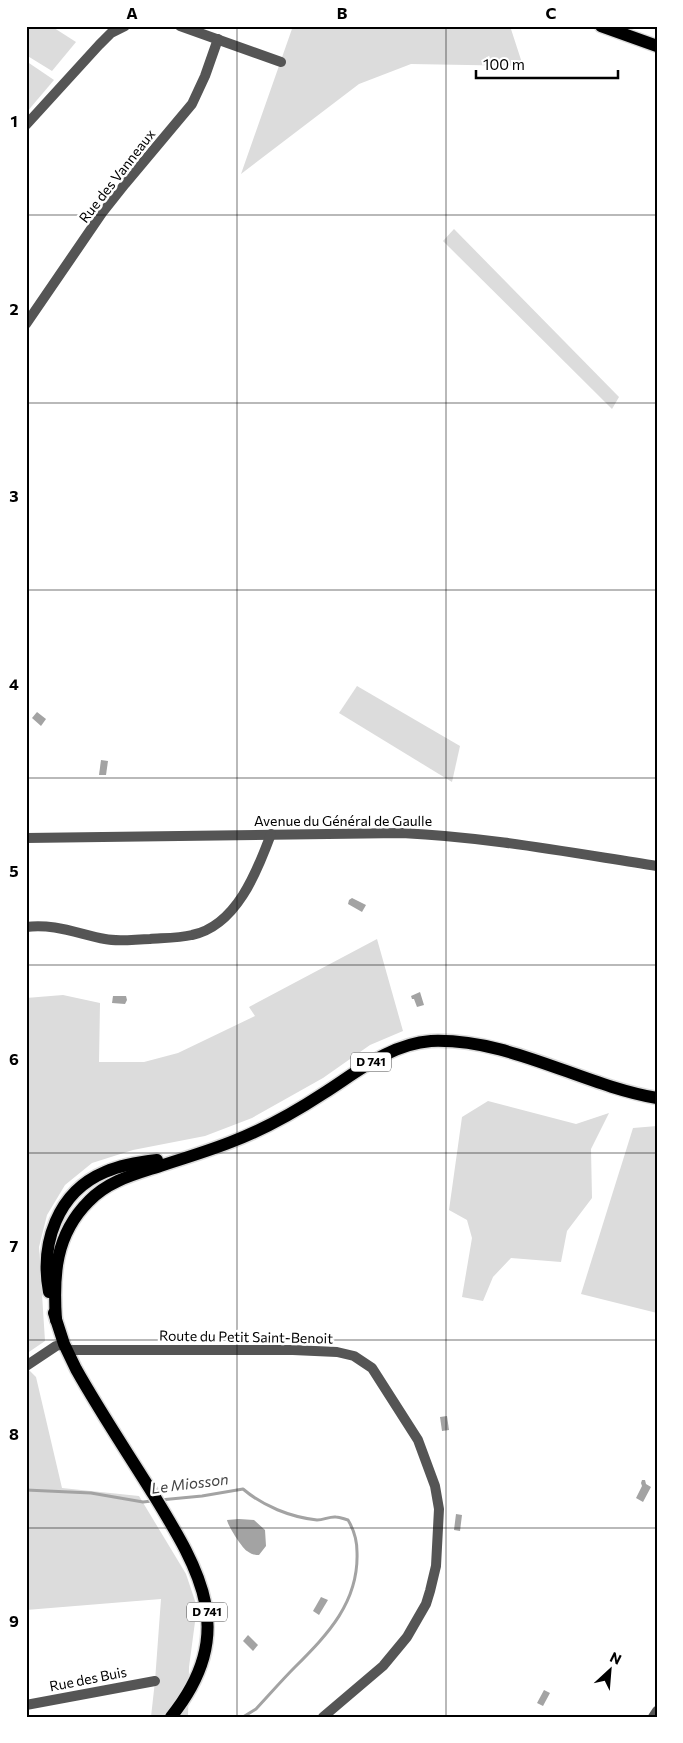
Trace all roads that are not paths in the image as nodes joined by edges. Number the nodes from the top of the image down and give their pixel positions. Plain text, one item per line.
1 (125, 26) edge
2 (180, 26) edge
3 (601, 26) edge
4 (218, 40) junction
5 (657, 46) edge
6 (281, 62) dead end
7 (26, 126) edge
8 (26, 324) edge
9 (271, 834) junction
10 (26, 838) edge
11 (657, 866) edge
12 (26, 927) edge
13 (657, 1098) edge
14 (65, 1347) junction
15 (26, 1366) edge
16 (155, 1681) dead end
17 (26, 1705) edge
18 (657, 1711) edge
19 (171, 1717) edge
20 (323, 1717) edge
21 (653, 1717) edge

1 - 7 street
2 - 4 street
3 - 5 main road
4 - 6 street
4 - 8 street, Rue des Vanneaux
9 - 10 street, Avenue du Général de Gaulle
9 - 11 street, Avenue du Général de Gaulle
9 - 12 street
13 - 14 main road, D 741
14 - 15 street
14 - 19 main road, D 741
14 - 20 street, Route du Petit Saint-Benoit
16 - 17 street, Rue des Buis
18 - 21 street

